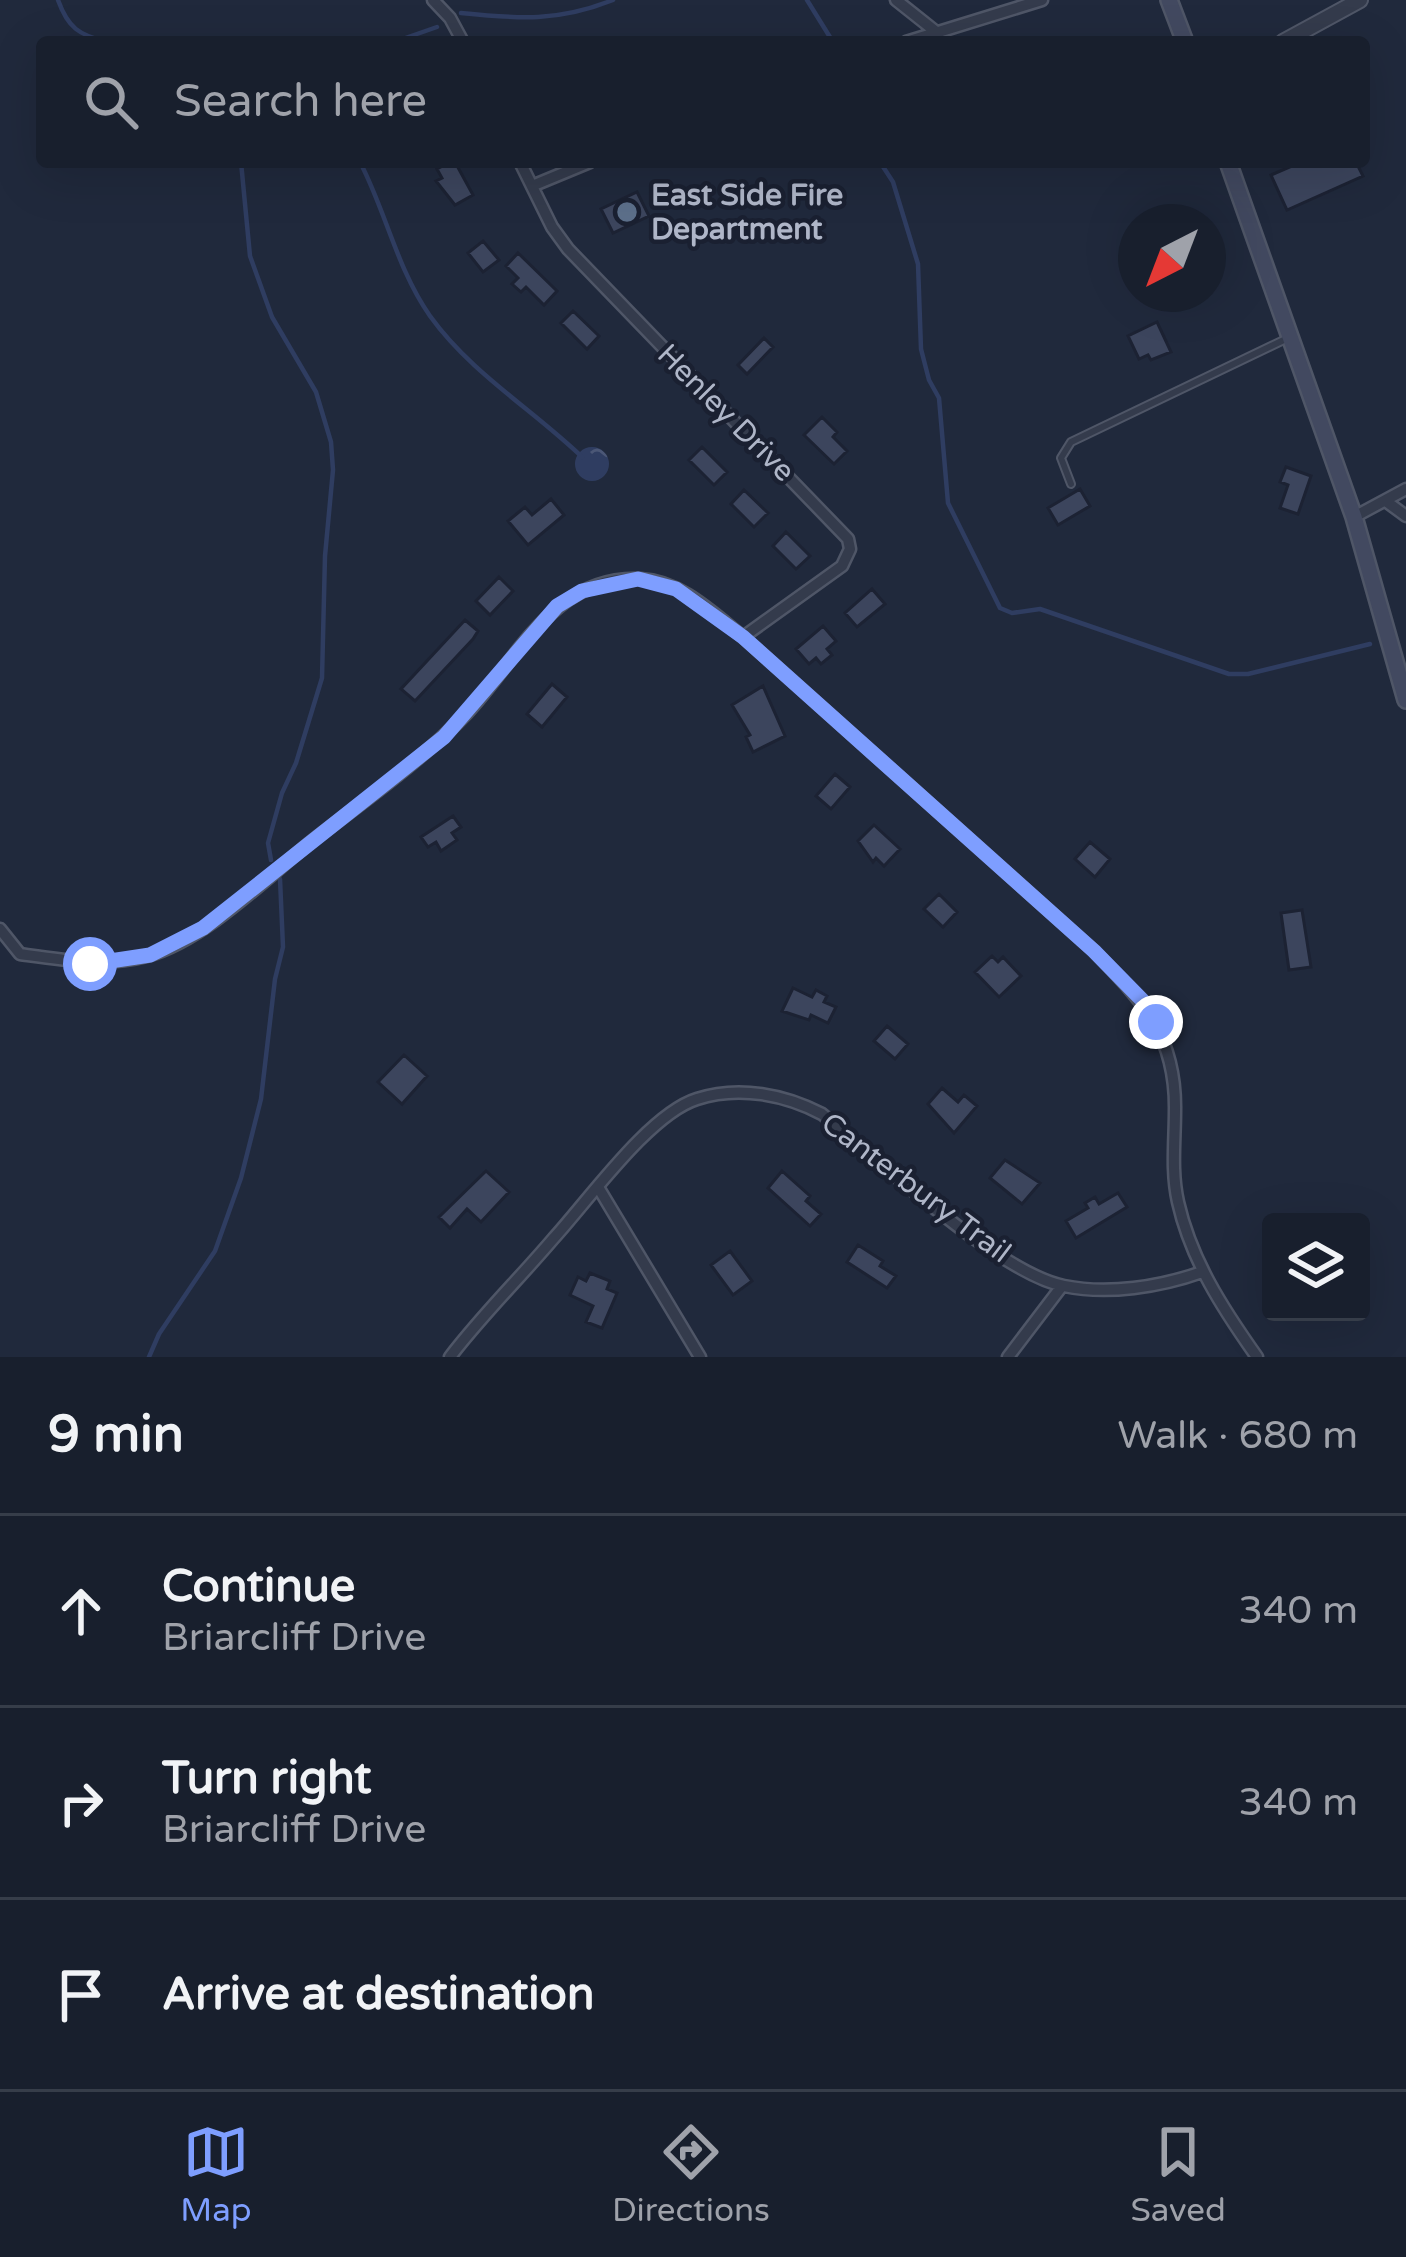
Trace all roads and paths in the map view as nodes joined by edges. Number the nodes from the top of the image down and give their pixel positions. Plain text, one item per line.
1 (433, 0) edge
2 (896, 0) edge
3 (1042, 0) edge
4 (1169, 0) edge
5 (1360, 0) edge
6 (935, 32) junction
7 (460, 36) edge
8 (923, 36) edge
9 (1182, 36) edge
10 (1303, 36) edge
11 (523, 168) edge
12 (576, 168) edge
13 (1231, 168) edge
14 (532, 186) junction
15 (1291, 336) junction
16 (1071, 484) dead end
17 (1406, 489) edge
18 (1387, 502) junction
19 (1406, 516) edge
20 (1354, 517) junction
21 (743, 637) junction
22 (1406, 700) edge
23 (0, 929) edge
24 (598, 1186) junction
25 (1202, 1272) junction
26 (1062, 1286) junction
27 (450, 1357) edge
28 (700, 1357) edge
29 (1008, 1357) edge
30 (1257, 1357) edge

1 - 7 street
2 - 6 street
3 - 6 street
4 - 9 main road
5 - 10 street
6 - 8 street
11 - 14 street, Henley Drive
12 - 14 street
13 - 15 main road
14 - 21 street, Henley Drive
15 - 16 lane
15 - 20 main road
17 - 18 street
18 - 19 street
18 - 20 street
20 - 22 main road
21 - 23 street
21 - 25 street
24 - 26 street, Canterbury Trail
24 - 27 street, Canterbury Trail
24 - 28 street
25 - 26 street, Canterbury Trail
25 - 30 street
26 - 29 street

